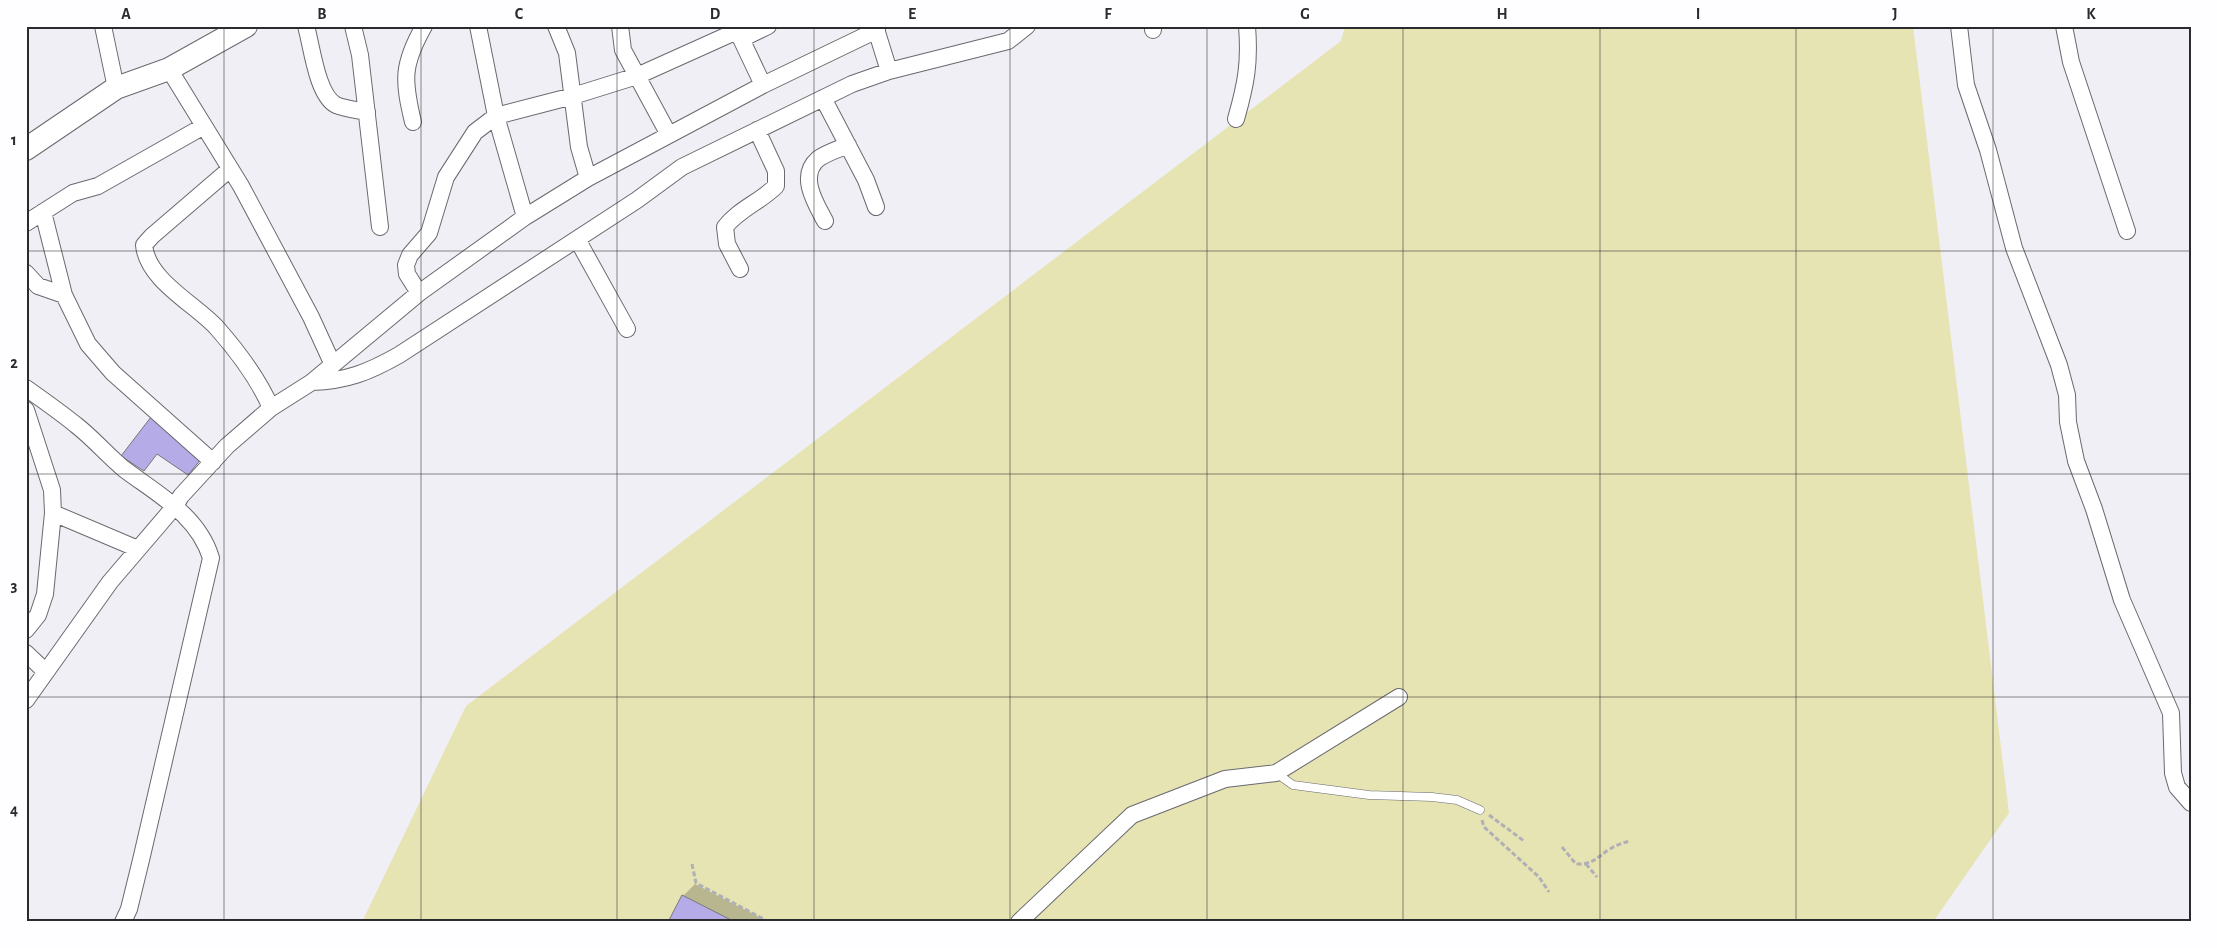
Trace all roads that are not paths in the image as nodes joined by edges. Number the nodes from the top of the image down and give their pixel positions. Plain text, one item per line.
1 (103, 26) edge
2 (246, 26) edge
3 (306, 26) edge
4 (353, 26) edge
5 (424, 26) edge
6 (478, 26) edge
7 (556, 26) edge
8 (620, 26) edge
9 (768, 26) edge
10 (1027, 26) edge
11 (1247, 26) edge
12 (1959, 26) edge
13 (2064, 26) edge
14 (876, 28) edge
15 (738, 32) edge
16 (169, 69) junction
17 (889, 71) junction
18 (637, 76) junction
19 (763, 85) junction
20 (116, 88) junction
21 (573, 96) junction
22 (823, 98) junction
23 (367, 112) junction
24 (496, 116) junction
25 (1236, 119) dead end
26 (413, 122) dead end
27 (204, 126) junction
28 (757, 130) junction
29 (669, 135) junction
30 (848, 145) junction
31 (26, 150) edge
32 (230, 169) junction
33 (588, 178) junction
34 (876, 207) dead end
35 (43, 212) junction
36 (525, 217) junction
37 (825, 221) dead end
38 (26, 223) edge
39 (380, 227) dead end
40 (2127, 231) dead end
41 (577, 239) junction
42 (740, 270) dead end
43 (26, 273) edge
44 (419, 293) junction
45 (64, 295) junction
46 (627, 329) dead end
47 (332, 365) junction
48 (312, 382) junction
49 (26, 388) edge
50 (271, 408) junction
51 (26, 410) edge
52 (212, 462) junction
53 (175, 506) junction
54 (53, 513) junction
55 (138, 549) junction
56 (26, 630) edge
57 (26, 653) edge
58 (46, 672) junction
59 (1399, 697) dead end
60 (26, 700) edge
61 (1276, 772) junction
62 (2191, 803) edge
63 (1480, 810) road end
64 (123, 922) edge
65 (1019, 922) edge

1 - 20 street
2 - 16 street
3 - 23 street
4 - 23 street
5 - 26 street
6 - 24 street
7 - 21 street
8 - 18 street
9 - 15 street
10 - 17 street
11 - 25 street
12 - 62 street
13 - 40 street
14 - 17 street
14 - 19 street
15 - 18 street
15 - 19 street
16 - 20 street
16 - 27 street
17 - 22 street
18 - 21 street
18 - 29 street
19 - 29 street
20 - 31 street
21 - 24 street
21 - 33 street
22 - 28 street
22 - 30 street
23 - 39 street
24 - 36 street
24 - 44 street
27 - 32 street
27 - 35 street
28 - 41 street
28 - 42 street
29 - 33 street
30 - 34 street
30 - 37 street
32 - 47 street
32 - 50 street
33 - 36 street
35 - 38 street
35 - 45 street
36 - 44 street
41 - 46 street
41 - 48 street
43 - 45 street
44 - 47 street
45 - 52 street
47 - 48 street
48 - 50 street
49 - 53 street
50 - 52 street
51 - 54 street
52 - 53 street
53 - 55 street
53 - 64 street
54 - 55 street
54 - 56 street
55 - 58 street
57 - 58 street
58 - 60 street
59 - 61 street
61 - 63 lane
61 - 65 street

